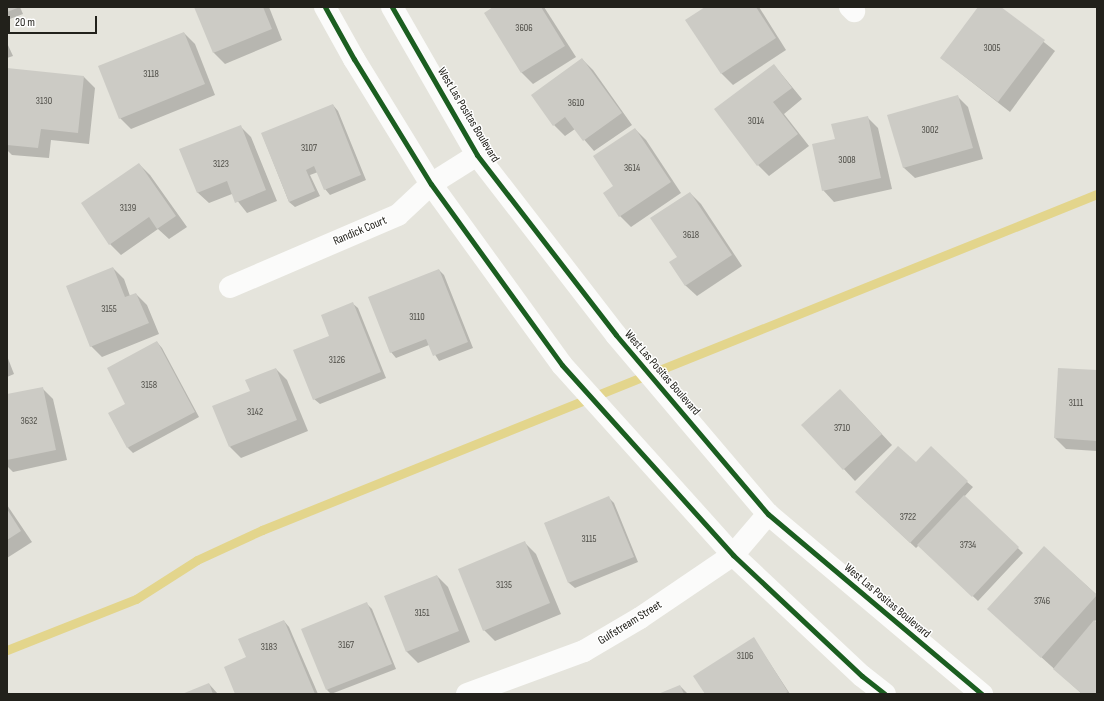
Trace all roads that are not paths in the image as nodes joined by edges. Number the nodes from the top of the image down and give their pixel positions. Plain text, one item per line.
1 (325, 7) edge
2 (392, 7) edge
3 (478, 155) junction
4 (431, 184) junction
5 (230, 287) dead end
6 (768, 514) junction
7 (733, 556) junction
8 (467, 694) edge
9 (885, 694) edge
10 (982, 694) edge

1 - 4 street
2 - 3 street, West Las Positas Boulevard
3 - 4 street, Randick Court
3 - 6 street, West Las Positas Boulevard
4 - 5 street, Randick Court
4 - 7 street
6 - 7 street, Gulfstream Street
6 - 10 street, West Las Positas Boulevard
7 - 8 street, Gulfstream Street
7 - 9 street

